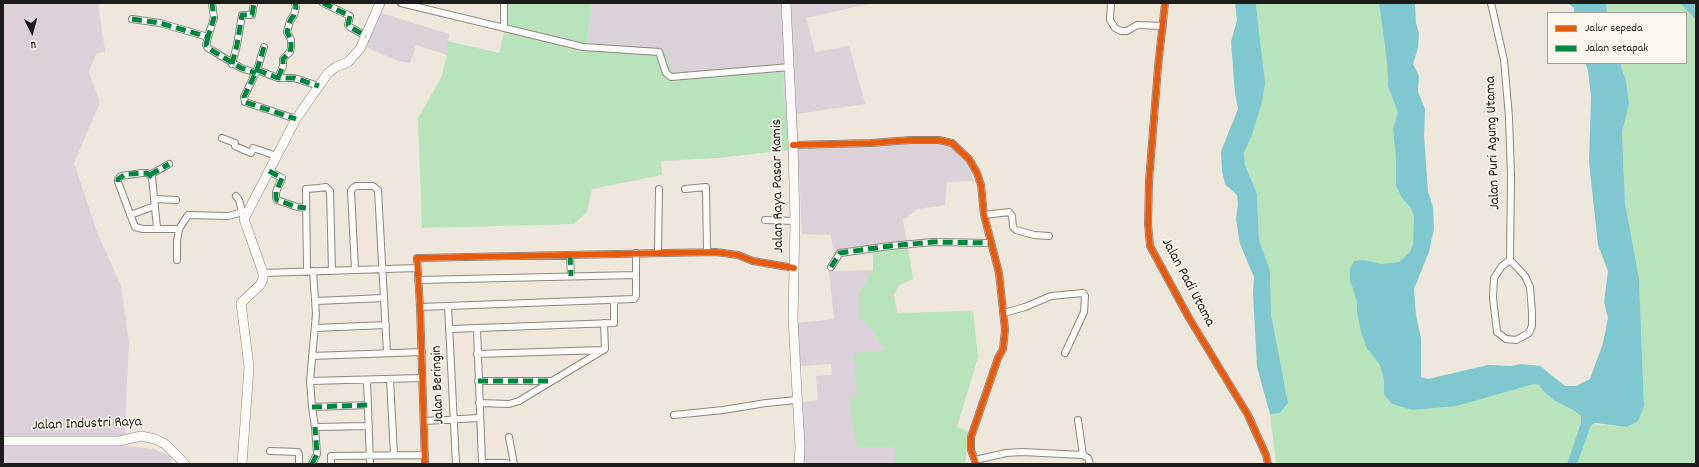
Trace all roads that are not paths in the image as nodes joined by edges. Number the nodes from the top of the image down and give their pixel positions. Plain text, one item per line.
1 (212, 3) edge
2 (254, 3) edge
3 (295, 3) edge
4 (323, 3) edge
5 (380, 3) edge
6 (401, 3) edge
7 (504, 3) edge
8 (786, 3) edge
9 (1111, 3) edge
10 (1165, 3) edge
11 (1491, 3) edge
12 (132, 19) dead end
13 (1163, 26) junction
14 (504, 28) junction
15 (366, 36) junction
16 (208, 37) junction
17 (264, 47) dead end
18 (232, 64) junction
19 (790, 68) junction
20 (256, 71) junction
21 (278, 78) junction
22 (319, 86) junction
23 (296, 119) junction
24 (222, 138) dead end
25 (793, 145) junction
26 (277, 156) junction
27 (169, 164) dead end
28 (269, 171) junction
29 (150, 175) junction
30 (659, 189) dead end
31 (685, 189) dead end
32 (236, 196) dead end
33 (154, 199) junction
34 (176, 200) dead end
35 (155, 206) junction
36 (306, 208) junction
37 (130, 215) junction
38 (244, 215) junction
39 (984, 215) junction
40 (765, 220) dead end
41 (795, 221) junction
42 (157, 228) junction
43 (179, 229) junction
44 (1049, 236) dead end
45 (990, 244) junction
46 (707, 252) junction
47 (658, 253) junction
48 (636, 254) junction
49 (570, 255) junction
50 (177, 260) dead end
51 (1510, 260) junction
52 (831, 267) dead end
53 (417, 268) junction
54 (794, 268) junction
55 (383, 269) junction
56 (356, 270) junction
57 (310, 271) junction
58 (332, 271) junction
59 (263, 273) junction
60 (636, 275) junction
61 (571, 276) junction
62 (418, 280) junction
63 (384, 298) junction
64 (614, 300) junction
65 (316, 301) junction
66 (448, 306) junction
67 (420, 307) junction
68 (1004, 313) junction
69 (604, 323) junction
70 (386, 325) junction
71 (315, 328) junction
72 (477, 328) junction
73 (450, 329) junction
74 (604, 350) junction
75 (422, 352) junction
76 (387, 353) junction
77 (1065, 353) dead end
78 (477, 354) junction
79 (312, 356) junction
80 (422, 378) junction
81 (390, 379) junction
82 (367, 380) junction
83 (310, 381) junction
84 (478, 381) junction
85 (551, 381) junction
86 (797, 400) junction
87 (479, 402) junction
88 (368, 405) junction
89 (312, 407) junction
90 (674, 415) dead end
91 (479, 418) junction
92 (453, 420) junction
93 (1078, 420) dead end
94 (424, 421) junction
95 (369, 426) junction
96 (315, 427) junction
97 (509, 437) dead end
98 (3, 441) edge
99 (270, 451) dead end
100 (317, 454) junction
101 (424, 455) junction
102 (1083, 455) junction
103 (331, 456) junction
104 (370, 456) junction
105 (394, 456) junction
106 (975, 462) edge
107 (185, 464) edge
108 (242, 464) edge
109 (299, 464) edge
110 (312, 464) edge
111 (331, 464) edge
112 (370, 464) edge
113 (425, 464) edge
114 (456, 464) edge
115 (482, 464) edge
116 (508, 464) edge
117 (514, 464) edge
118 (799, 464) edge
119 (1090, 464) edge
120 (1268, 464) edge

1 - 16 street
2 - 18 street
3 - 21 street
4 - 15 street
5 - 15 street
6 - 14 street
7 - 14 street
8 - 19 street, Jalan Raya Pasar Kamis
9 - 13 street
10 - 13 street, Jalan Padi Utama
11 - 51 street, Jalan Puri Agung Utama
12 - 16 street
13 - 120 street, Jalan Padi Utama
14 - 19 street
15 - 22 street
16 - 18 street
17 - 20 street
18 - 20 street
19 - 25 street, Jalan Raya Pasar Kamis
20 - 21 street
20 - 23 street
21 - 22 street
22 - 23 street
23 - 26 street
24 - 26 street
25 - 39 street
25 - 41 street, Jalan Raya Pasar Kamis
26 - 28 street
27 - 29 street
28 - 36 street
28 - 38 street
29 - 33 street
29 - 37 street
30 - 47 street
31 - 46 street
32 - 38 street
33 - 34 street
33 - 35 street
35 - 37 street
35 - 42 street
36 - 57 street
36 - 58 street
37 - 42 street
38 - 43 street
38 - 59 street
39 - 44 street
39 - 45 street
40 - 41 street
41 - 54 street, Jalan Raya Pasar Kamis
42 - 43 street
43 - 50 street
45 - 52 street
45 - 68 street
46 - 47 street
46 - 54 street
47 - 48 street
48 - 49 street
48 - 60 street
49 - 53 street
49 - 61 street
51 - 51 street
53 - 55 street
53 - 62 street
54 - 86 street, Jalan Raya Pasar Kamis
55 - 56 street
55 - 56 street
55 - 63 street
56 - 58 street
57 - 58 street
57 - 59 street
57 - 65 street
59 - 108 street
60 - 61 street
60 - 64 street
61 - 62 street
62 - 67 street
63 - 65 street
63 - 70 street
64 - 66 street
64 - 69 street
65 - 71 street
66 - 67 street
66 - 73 street, Jalan Beringin
67 - 75 street
68 - 77 street
68 - 106 street
69 - 72 street
69 - 74 street
70 - 71 street
70 - 76 street
71 - 79 street
72 - 73 street
72 - 78 street
73 - 92 street, Jalan Beringin
74 - 78 street
74 - 85 street
75 - 76 street
75 - 80 street
76 - 79 street
78 - 84 street
79 - 83 street
80 - 81 street
80 - 94 street
81 - 82 street
81 - 105 street
82 - 83 street
82 - 88 street
83 - 89 street
84 - 85 street
84 - 87 street
85 - 87 street
86 - 90 street
86 - 118 street, Jalan Raya Pasar Kamis
87 - 91 street
88 - 89 street
88 - 95 street
89 - 96 street
91 - 92 street
91 - 115 street
92 - 94 street
92 - 114 street, Jalan Beringin
93 - 102 street
94 - 101 street
95 - 96 street
95 - 104 street
96 - 100 street
97 - 117 street
98 - 107 street, Jalan Industri Raya
99 - 109 street
100 - 103 street
100 - 110 street
101 - 105 street
101 - 113 street
102 - 106 street
102 - 119 street
103 - 104 street
103 - 111 street
104 - 105 street
104 - 112 street
115 - 116 street

